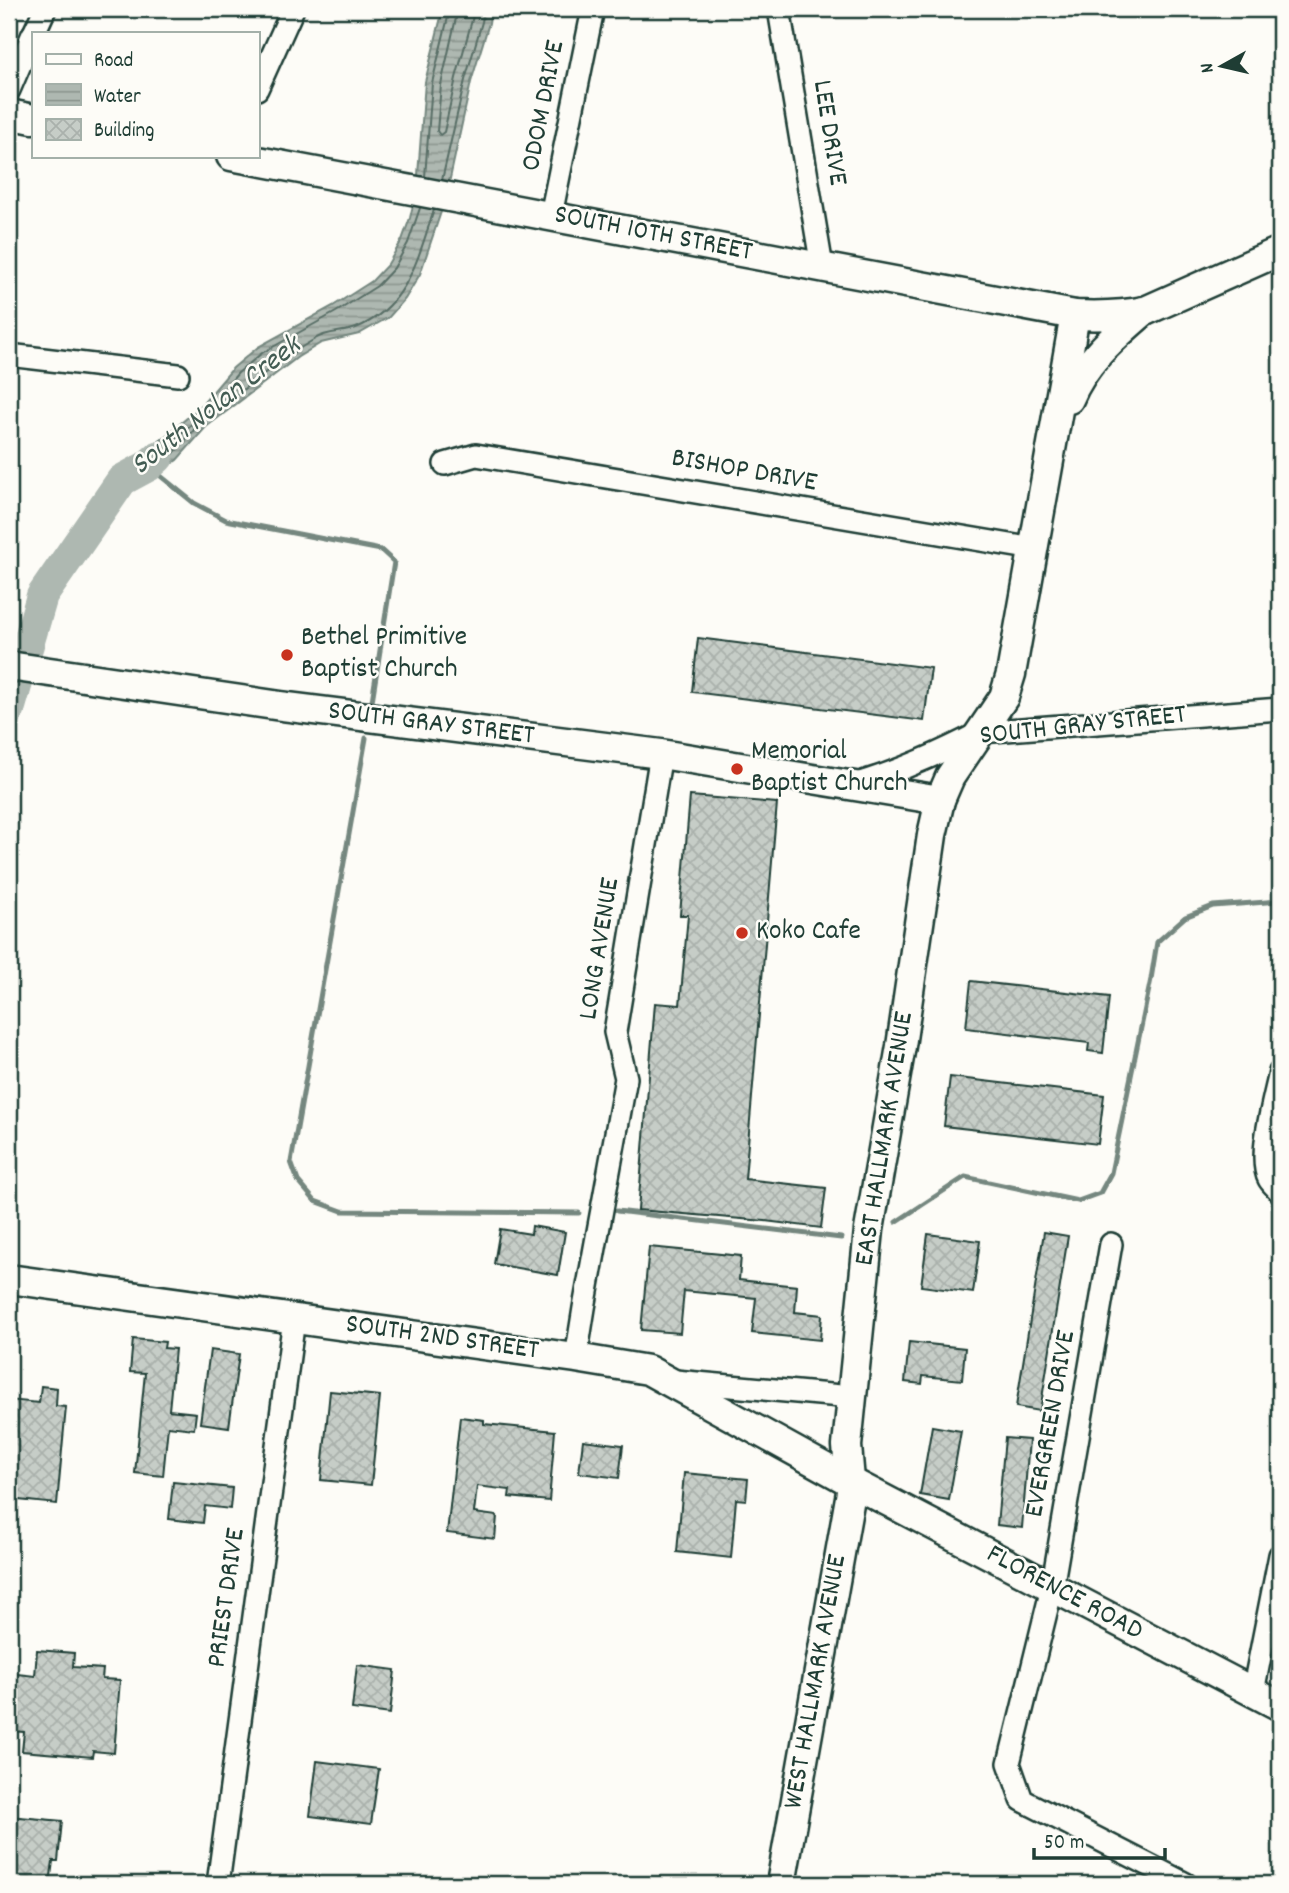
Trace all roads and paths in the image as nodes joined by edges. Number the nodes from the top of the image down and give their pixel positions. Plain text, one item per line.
1 (45, 9) edge
2 (293, 9) edge
3 (593, 9) edge
4 (779, 9) edge
5 (35, 32) edge
6 (32, 38) edge
7 (259, 85) edge
8 (9, 90) edge
9 (9, 114) edge
10 (32, 119) edge
11 (242, 158) edge
12 (551, 215) junction
13 (1280, 251) edge
14 (822, 267) junction
15 (1144, 311) junction
16 (1075, 315) junction
17 (9, 355) edge
18 (178, 374) dead end
19 (1055, 431) junction
20 (445, 464) dead end
21 (1034, 549) junction
22 (9, 666) edge
23 (1280, 709) edge
24 (981, 732) junction
25 (661, 754) junction
26 (852, 785) junction
27 (940, 800) junction
28 (1280, 1072) edge
29 (1280, 1192) edge
30 (1111, 1244) dead end
31 (9, 1279) edge
32 (294, 1319) junction
33 (576, 1358) junction
34 (666, 1381) junction
35 (852, 1397) junction
36 (849, 1480) junction
37 (1280, 1555) edge
38 (1052, 1588) junction
39 (1253, 1692) junction
40 (1280, 1706) edge
41 (218, 1884) edge
42 (781, 1884) edge
43 (1186, 1884) edge

1 - 5 street
2 - 7 street
3 - 12 street, ODOM DRIVE
4 - 14 street, LEE DRIVE
6 - 8 street
9 - 10 street
11 - 12 street, SOUTH 10TH STREET
12 - 14 street, SOUTH 10TH STREET
13 - 15 street
14 - 16 street, SOUTH 10TH STREET
15 - 16 street, SOUTH 10TH STREET
15 - 19 street
16 - 19 street
17 - 18 street
19 - 21 street, EAST HALLMARK AVENUE
20 - 21 street, BISHOP DRIVE
21 - 24 street, EAST HALLMARK AVENUE
22 - 25 street, SOUTH GRAY STREET
23 - 24 street, SOUTH GRAY STREET
24 - 26 street, SOUTH GRAY STREET
24 - 27 street, EAST HALLMARK AVENUE
25 - 26 street, SOUTH GRAY STREET
25 - 33 street, LONG AVENUE
26 - 27 street, SOUTH GRAY STREET
27 - 35 street, EAST HALLMARK AVENUE
28 - 29 street
30 - 38 street, EVERGREEN DRIVE
31 - 32 street, SOUTH 2ND STREET
32 - 33 street, SOUTH 2ND STREET
32 - 41 street, PRIEST DRIVE
33 - 34 street, SOUTH 2ND STREET
34 - 35 street
34 - 36 street, SOUTH 2ND STREET
35 - 36 street, EAST HALLMARK AVENUE
36 - 38 street, FLORENCE ROAD
36 - 42 street, WEST HALLMARK AVENUE
37 - 39 street
38 - 39 street, FLORENCE ROAD
38 - 43 street, EVERGREEN DRIVE
39 - 40 street, FLORENCE ROAD

